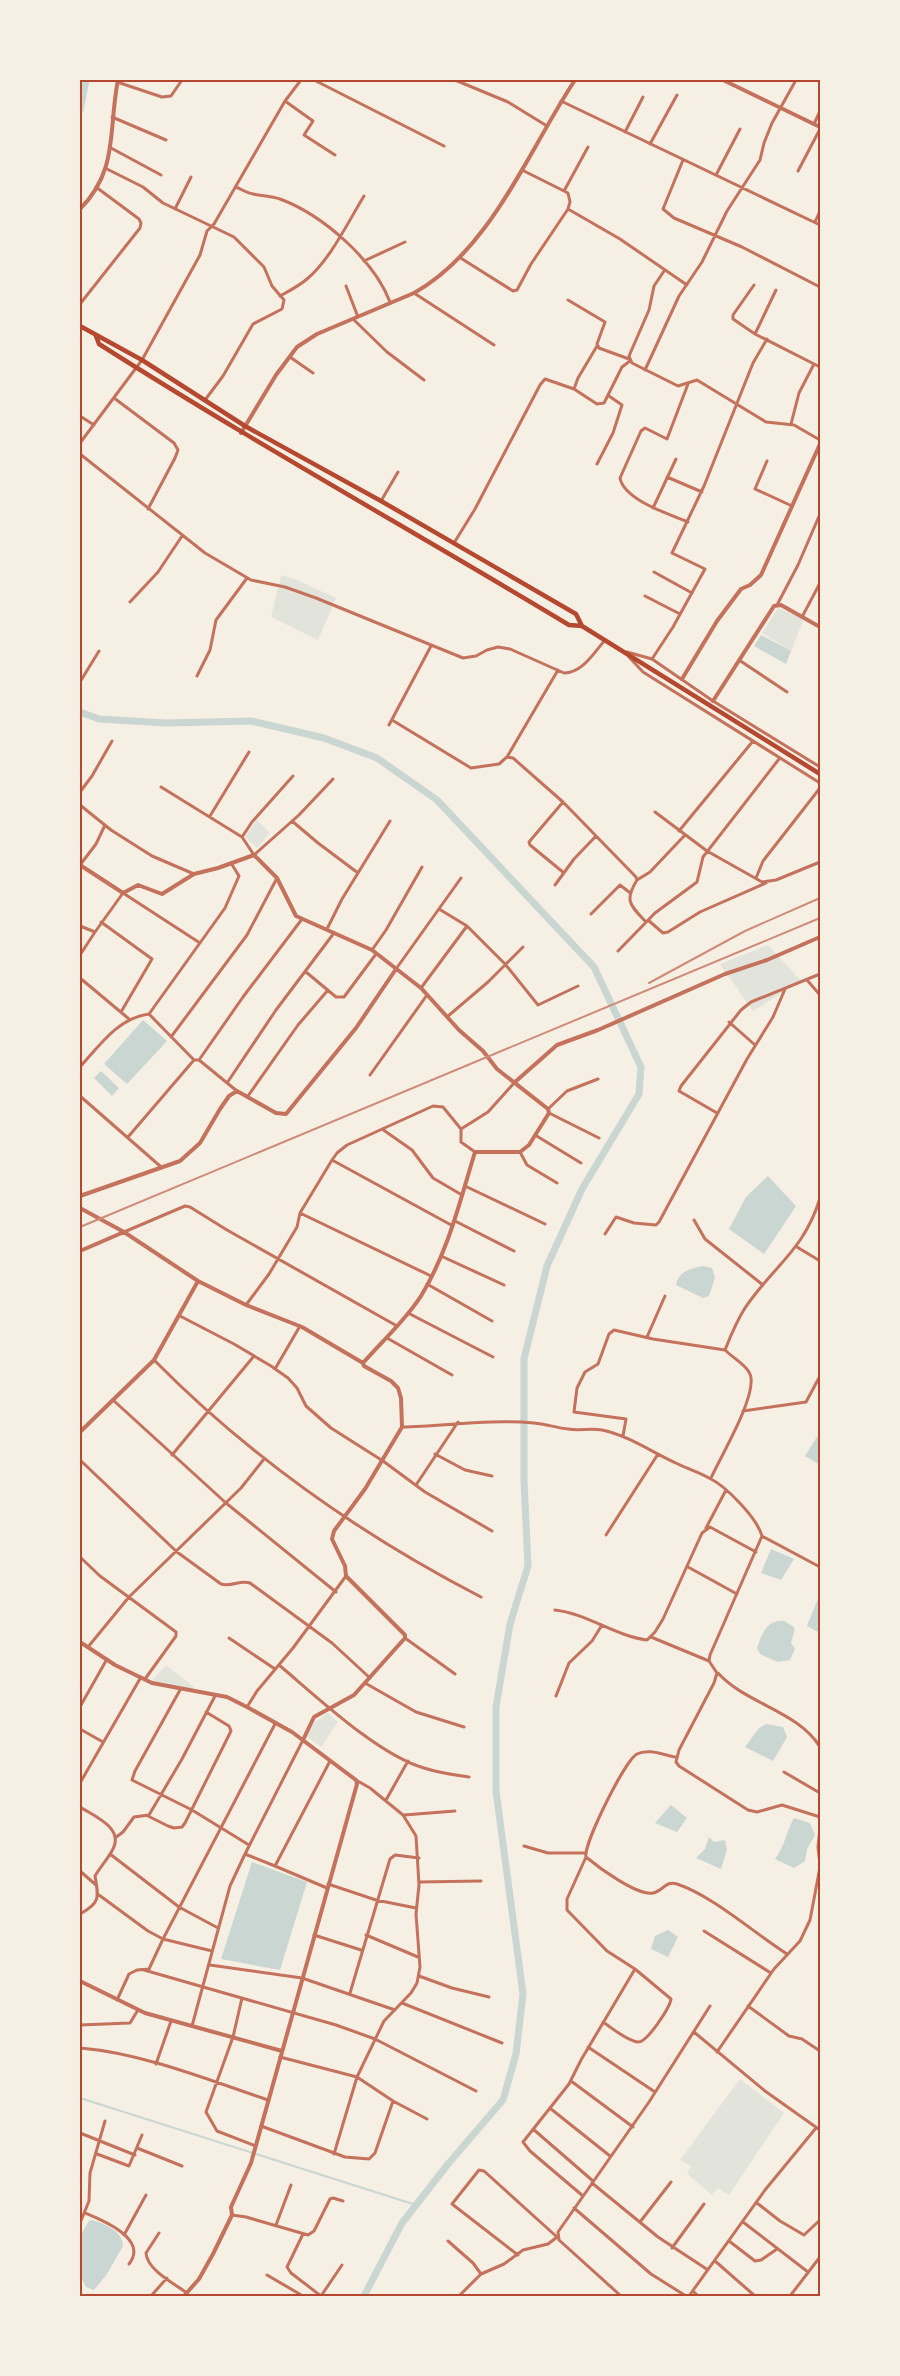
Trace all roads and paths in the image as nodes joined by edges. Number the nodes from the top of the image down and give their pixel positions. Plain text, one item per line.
1 (182, 80) edge
2 (301, 80) edge
3 (314, 80) edge
4 (455, 80) edge
5 (575, 80) edge
6 (723, 80) edge
7 (796, 80) edge
8 (117, 81) edge
9 (677, 95) dead end
10 (643, 97) dead end
11 (285, 101) junction
12 (561, 101) junction
13 (782, 107) junction
14 (820, 111) edge
15 (112, 117) junction
16 (814, 124) junction
17 (547, 126) junction
18 (820, 128) edge
19 (740, 129) dead end
20 (625, 132) junction
21 (166, 140) dead end
22 (650, 144) junction
23 (444, 146) dead end
24 (588, 147) dead end
25 (111, 148) junction
26 (334, 154) dead end
27 (683, 160) junction
28 (107, 168) junction
29 (522, 170) junction
30 (798, 171) dead end
31 (161, 175) dead end
32 (716, 175) junction
33 (191, 177) dead end
34 (236, 186) junction
35 (96, 187) junction
36 (742, 187) junction
37 (564, 191) junction
38 (364, 196) dead end
39 (80, 209) edge
40 (175, 209) junction
41 (568, 209) junction
42 (820, 210) edge
43 (815, 222) junction
44 (820, 225) edge
45 (212, 226) junction
46 (714, 235) junction
47 (341, 238) junction
48 (405, 242) dead end
49 (459, 257) junction
50 (364, 261) junction
51 (664, 270) junction
52 (687, 285) junction
53 (754, 285) dead end
54 (346, 286) dead end
55 (820, 287) edge
56 (776, 290) dead end
57 (414, 293) junction
58 (280, 296) junction
59 (568, 300) dead end
60 (390, 302) junction
61 (80, 304) edge
62 (359, 318) junction
63 (353, 320) junction
64 (80, 326) edge
65 (755, 334) junction
66 (96, 336) junction
67 (767, 339) junction
68 (494, 345) dead end
69 (597, 346) junction
70 (290, 357) junction
71 (142, 360) junction
72 (629, 360) junction
73 (814, 364) junction
74 (820, 366) edge
75 (136, 367) junction
76 (645, 370) junction
77 (313, 373) dead end
78 (424, 380) dead end
79 (688, 383) junction
80 (574, 389) junction
81 (608, 396) junction
82 (114, 398) junction
83 (205, 400) junction
84 (737, 403) junction
85 (80, 416) edge
86 (94, 424) junction
87 (791, 424) junction
88 (245, 426) junction
89 (241, 433) junction
90 (820, 442) edge
91 (80, 443) edge
92 (80, 454) edge
93 (676, 459) dead end
94 (767, 461) dead end
95 (597, 464) dead end
96 (398, 472) dead end
97 (667, 477) junction
98 (702, 492) junction
99 (381, 501) junction
100 (792, 506) junction
101 (653, 508) junction
102 (148, 509) junction
103 (820, 514) edge
104 (688, 522) junction
105 (182, 536) junction
106 (454, 543) junction
107 (654, 572) dead end
108 (247, 578) junction
109 (820, 583) edge
110 (692, 593) junction
111 (645, 596) dead end
112 (130, 602) dead end
113 (777, 605) junction
114 (680, 614) junction
115 (802, 617) junction
116 (582, 626) junction
117 (820, 627) edge
118 (605, 640) junction
119 (431, 646) junction
120 (624, 651) junction
121 (99, 652) dead end
122 (652, 659) junction
123 (739, 660) junction
124 (558, 670) junction
125 (197, 676) dead end
126 (682, 679) junction
127 (80, 682) edge
128 (787, 692) dead end
129 (713, 700) junction
130 (392, 720) junction
131 (389, 725) dead end
132 (112, 741) dead end
133 (752, 742) junction
134 (249, 752) dead end
135 (507, 757) junction
136 (779, 759) junction
137 (820, 767) edge
138 (820, 774) edge
139 (293, 776) dead end
140 (332, 779) dead end
141 (820, 783) edge
142 (161, 788) dead end
143 (820, 788) edge
144 (80, 792) edge
145 (563, 802) junction
146 (80, 805) edge
147 (655, 812) dead end
148 (210, 816) junction
149 (292, 821) junction
150 (390, 821) dead end
151 (105, 825) junction
152 (679, 831) junction
153 (685, 835) junction
154 (596, 836) junction
155 (242, 837) junction
156 (707, 851) junction
157 (254, 855) junction
158 (820, 862) edge
159 (231, 863) junction
160 (80, 865) edge
161 (422, 867) dead end
162 (358, 873) junction
163 (564, 873) junction
164 (194, 874) junction
165 (277, 878) junction
166 (461, 878) dead end
167 (756, 878) junction
168 (638, 880) junction
169 (766, 883) junction
170 (555, 885) dead end
171 (629, 892) junction
172 (123, 893) junction
173 (439, 908) junction
174 (591, 914) dead end
175 (302, 920) junction
176 (647, 921) junction
177 (101, 922) junction
178 (80, 926) edge
179 (466, 926) junction
180 (326, 929) junction
181 (95, 932) junction
182 (335, 932) junction
183 (820, 936) edge
184 (200, 943) junction
185 (523, 948) dead end
186 (372, 950) junction
187 (618, 951) dead end
188 (376, 954) junction
189 (80, 955) edge
190 (505, 964) junction
191 (396, 970) junction
192 (306, 972) junction
193 (820, 974) edge
194 (80, 978) edge
195 (807, 980) junction
196 (578, 986) dead end
197 (421, 988) junction
198 (785, 989) junction
199 (328, 990) junction
200 (427, 995) junction
201 (820, 995) edge
202 (121, 1012) junction
203 (149, 1014) junction
204 (446, 1017) junction
205 (129, 1019) junction
206 (729, 1022) junction
207 (171, 1037) junction
208 (755, 1045) junction
209 (194, 1060) junction
210 (199, 1060) junction
211 (80, 1067) edge
212 (370, 1075) dead end
213 (598, 1079) dead end
214 (515, 1082) junction
215 (227, 1083) junction
216 (237, 1091) junction
217 (80, 1096) edge
218 (248, 1096) junction
219 (549, 1111) junction
220 (717, 1114) junction
221 (382, 1129) junction
222 (460, 1129) junction
223 (535, 1135) junction
224 (128, 1137) junction
225 (599, 1138) dead end
226 (475, 1152) junction
227 (520, 1152) junction
228 (332, 1160) junction
229 (581, 1163) dead end
230 (160, 1166) junction
231 (557, 1182) dead end
232 (465, 1186) junction
233 (462, 1195) junction
234 (80, 1196) edge
235 (820, 1198) edge
236 (80, 1208) edge
237 (300, 1213) junction
238 (694, 1220) dead end
239 (454, 1224) junction
240 (545, 1224) dead end
241 (124, 1232) junction
242 (605, 1234) dead end
243 (797, 1247) junction
244 (80, 1251) edge
245 (514, 1251) dead end
246 (441, 1256) junction
247 (279, 1258) junction
248 (820, 1261) edge
249 (431, 1276) junction
250 (198, 1281) junction
251 (427, 1284) junction
252 (504, 1285) dead end
253 (764, 1285) junction
254 (665, 1296) dead end
255 (246, 1305) junction
256 (408, 1313) junction
257 (180, 1316) junction
258 (492, 1321) dead end
259 (300, 1326) junction
260 (398, 1327) junction
261 (647, 1337) junction
262 (387, 1338) junction
263 (726, 1350) junction
264 (254, 1356) junction
265 (493, 1357) dead end
266 (154, 1360) junction
267 (363, 1363) junction
268 (275, 1369) junction
269 (452, 1375) dead end
270 (820, 1376) edge
271 (113, 1400) junction
272 (743, 1411) junction
273 (208, 1412) junction
274 (458, 1422) junction
275 (402, 1427) junction
276 (80, 1432) edge
277 (623, 1436) junction
278 (435, 1454) junction
279 (658, 1454) junction
280 (172, 1455) junction
281 (264, 1459) junction
282 (80, 1460) edge
283 (382, 1461) junction
284 (492, 1476) dead end
285 (711, 1478) junction
286 (416, 1485) junction
287 (726, 1490) junction
288 (226, 1503) junction
289 (344, 1516) junction
290 (706, 1528) junction
291 (492, 1532) dead end
292 (606, 1535) dead end
293 (762, 1536) junction
294 (177, 1552) junction
295 (756, 1552) junction
296 (80, 1558) edge
297 (688, 1567) junction
298 (820, 1567) edge
299 (346, 1576) junction
300 (336, 1592) junction
301 (737, 1594) junction
302 (129, 1596) junction
303 (481, 1597) dead end
304 (555, 1610) dead end
305 (603, 1625) junction
306 (309, 1626) junction
307 (651, 1637) junction
308 (229, 1638) dead end
309 (405, 1638) junction
310 (80, 1642) edge
311 (88, 1647) junction
312 (107, 1660) junction
313 (709, 1661) junction
314 (278, 1665) junction
315 (275, 1669) junction
316 (717, 1673) junction
317 (455, 1674) dead end
318 (143, 1678) junction
319 (370, 1678) junction
320 (365, 1683) junction
321 (180, 1690) junction
322 (215, 1696) junction
323 (556, 1696) dead end
324 (81, 1705) dead end
325 (247, 1707) junction
326 (329, 1708) junction
327 (206, 1712) junction
328 (275, 1724) junction
329 (464, 1727) dead end
330 (80, 1729) edge
331 (303, 1740) junction
332 (103, 1742) junction
333 (820, 1747) edge
334 (675, 1757) junction
335 (330, 1761) junction
336 (408, 1761) junction
337 (784, 1772) dead end
338 (469, 1777) dead end
339 (356, 1780) junction
340 (80, 1783) edge
341 (820, 1793) edge
342 (162, 1794) junction
343 (386, 1800) junction
344 (80, 1807) edge
345 (192, 1810) junction
346 (455, 1811) dead end
347 (403, 1815) junction
348 (148, 1816) junction
349 (820, 1817) edge
350 (221, 1827) junction
351 (820, 1828) edge
352 (115, 1838) junction
353 (249, 1845) junction
354 (524, 1846) dead end
355 (110, 1854) junction
356 (245, 1854) junction
357 (585, 1855) junction
358 (419, 1858) junction
359 (275, 1866) junction
360 (820, 1866) edge
361 (80, 1871) edge
362 (481, 1881) dead end
363 (419, 1882) junction
364 (97, 1886) junction
365 (327, 1886) junction
366 (98, 1895) junction
367 (376, 1900) junction
368 (179, 1908) junction
369 (416, 1908) junction
370 (80, 1914) edge
371 (218, 1928) junction
372 (704, 1931) dead end
373 (314, 1935) junction
374 (366, 1936) junction
375 (163, 1939) junction
376 (362, 1950) junction
377 (213, 1951) junction
378 (787, 1954) junction
379 (419, 1957) junction
380 (210, 1965) junction
381 (636, 1969) junction
382 (144, 1970) junction
383 (771, 1974) junction
384 (419, 1976) junction
385 (302, 1978) junction
386 (80, 1981) edge
387 (204, 1988) junction
388 (350, 1993) junction
389 (489, 1997) dead end
390 (242, 1998) junction
391 (117, 2000) junction
392 (402, 2003) junction
393 (710, 2006) dead end
394 (748, 2006) junction
395 (138, 2010) junction
396 (394, 2010) junction
397 (292, 2012) junction
398 (171, 2021) junction
399 (603, 2022) junction
400 (80, 2025) edge
401 (192, 2026) junction
402 (694, 2032) junction
403 (233, 2038) junction
404 (375, 2039) junction
405 (502, 2043) dead end
406 (588, 2047) junction
407 (80, 2048) edge
408 (282, 2051) junction
409 (820, 2051) edge
410 (717, 2052) junction
411 (280, 2057) junction
412 (156, 2064) junction
413 (356, 2077) junction
414 (571, 2081) junction
415 (216, 2083) junction
416 (476, 2091) dead end
417 (655, 2092) junction
418 (268, 2100) junction
419 (393, 2101) junction
420 (551, 2108) junction
421 (427, 2119) dead end
422 (105, 2121) dead end
423 (261, 2126) junction
424 (632, 2127) junction
425 (816, 2128) junction
426 (533, 2129) junction
427 (820, 2130) edge
428 (80, 2133) edge
429 (142, 2136) dead end
430 (99, 2140) junction
431 (256, 2146) junction
432 (137, 2148) junction
433 (97, 2154) junction
434 (135, 2154) junction
435 (334, 2154) junction
436 (610, 2156) junction
437 (182, 2166) dead end
438 (592, 2182) junction
439 (671, 2182) dead end
440 (292, 2185) dead end
441 (146, 2195) dead end
442 (583, 2196) junction
443 (343, 2201) dead end
444 (757, 2203) junction
445 (704, 2204) dead end
446 (574, 2208) junction
447 (85, 2213) junction
448 (232, 2216) junction
449 (820, 2220) edge
450 (640, 2222) junction
451 (743, 2222) junction
452 (80, 2223) edge
453 (276, 2225) junction
454 (159, 2233) dead end
455 (303, 2234) junction
456 (124, 2235) junction
457 (557, 2236) junction
458 (448, 2241) dead end
459 (729, 2241) junction
460 (672, 2248) junction
461 (777, 2249) junction
462 (518, 2255) junction
463 (820, 2257) edge
464 (715, 2261) junction
465 (129, 2264) dead end
466 (342, 2265) dead end
467 (708, 2270) junction
468 (808, 2272) junction
469 (481, 2274) junction
470 (267, 2275) dead end
471 (167, 2278) junction
472 (693, 2292) junction
473 (185, 2295) edge
474 (151, 2296) edge
475 (303, 2296) edge
476 (458, 2296) edge
477 (621, 2296) edge
478 (688, 2296) edge
479 (698, 2296) edge
480 (755, 2296) edge
481 (790, 2296) edge

1 - 8 street
2 - 11 street
3 - 23 street
4 - 17 street
5 - 12 street
6 - 13 street
7 - 13 street
8 - 15 street
9 - 22 street
10 - 20 street
11 - 26 street
11 - 34 street
12 - 17 street
12 - 20 street
13 - 16 street
13 - 36 street
14 - 16 street
15 - 21 street
15 - 25 street
16 - 18 street
17 - 29 street
18 - 30 street
19 - 32 street
20 - 22 street
22 - 27 street
24 - 37 street
25 - 28 street
25 - 31 street
27 - 32 street
27 - 46 street
28 - 35 street
28 - 40 street
29 - 37 street
29 - 49 street
32 - 36 street
33 - 40 street
34 - 45 street
34 - 47 street
35 - 39 street
35 - 61 street
36 - 43 street
36 - 46 street
37 - 41 street
38 - 47 street
40 - 45 street
41 - 49 street
41 - 51 street
42 - 43 street
43 - 44 street
45 - 58 street
45 - 71 street
46 - 52 street
46 - 55 street
47 - 50 street
47 - 58 street
48 - 50 street
49 - 57 street
50 - 60 street
51 - 52 street
51 - 72 street
52 - 76 street
53 - 65 street
54 - 62 street
56 - 65 street
57 - 60 street
57 - 68 street
58 - 83 street
59 - 69 street
60 - 62 street
62 - 63 street
63 - 70 street
63 - 78 street
64 - 66 main road
65 - 67 street
66 - 71 main road
66 - 75 main road
67 - 73 street
67 - 84 street
69 - 72 street
69 - 80 street
70 - 77 street
70 - 88 street
71 - 75 street
71 - 83 main road
72 - 76 street
72 - 81 street
73 - 74 street
73 - 87 street
75 - 82 street
75 - 89 main road
76 - 79 street
79 - 84 street
79 - 101 street
80 - 81 street
80 - 106 street
81 - 95 street
82 - 86 street
82 - 102 street
83 - 88 main road
84 - 87 street
84 - 98 street
85 - 86 street
86 - 91 street
87 - 90 street
88 - 89 street
88 - 99 main road
89 - 116 main road
90 - 100 street
92 - 102 street
93 - 97 street
94 - 100 street
96 - 99 street
97 - 98 street
97 - 101 street
98 - 104 street
99 - 106 main road
100 - 126 street
101 - 104 street
102 - 105 street
103 - 113 street
104 - 110 street
105 - 108 street
105 - 112 street
106 - 116 main road
107 - 110 street
108 - 119 street
108 - 125 street
109 - 115 street
110 - 114 street
111 - 114 street
113 - 115 street
113 - 123 street
114 - 122 street
115 - 117 street
116 - 118 main road
118 - 120 main road
118 - 124 street
119 - 124 street
119 - 130 street
120 - 122 street
120 - 133 street
120 - 138 main road
121 - 127 street
122 - 126 street
123 - 128 street
123 - 129 street
124 - 135 street
126 - 129 street
129 - 137 street
130 - 131 street
130 - 135 street
132 - 144 street
133 - 136 street
133 - 152 street
134 - 148 street
135 - 145 street
136 - 141 street
136 - 156 street
139 - 155 street
140 - 149 street
142 - 148 street
143 - 167 street
145 - 154 street
145 - 163 street
146 - 151 street
147 - 152 street
148 - 155 street
149 - 157 street
149 - 162 street
150 - 162 street
151 - 160 street
151 - 164 street
152 - 153 street
153 - 156 street
153 - 168 street
154 - 163 street
154 - 168 street
155 - 157 street
156 - 167 street
156 - 176 street
157 - 159 street
157 - 165 street
158 - 169 street
159 - 164 street
159 - 184 street
160 - 172 street
161 - 186 street
162 - 180 street
163 - 170 street
164 - 172 street
165 - 175 street
165 - 207 street
166 - 173 street
167 - 169 street
168 - 171 street
169 - 176 street
171 - 174 street
171 - 176 street
172 - 177 street
172 - 184 street
173 - 179 street
173 - 191 street
175 - 180 street
175 - 210 street
176 - 187 street
177 - 181 street
177 - 202 street
178 - 181 street
179 - 190 street
179 - 197 street
180 - 182 street
181 - 189 street
182 - 186 street
182 - 192 street
183 - 214 street
184 - 203 street
185 - 190 street
186 - 188 street
188 - 191 street
188 - 199 street
190 - 196 street
190 - 204 street
191 - 197 street
191 - 218 street
192 - 199 street
192 - 215 street
193 - 195 street
194 - 202 street
195 - 198 street
195 - 201 street
197 - 200 street
198 - 206 street
198 - 208 street
199 - 218 street
200 - 204 street
200 - 212 street
202 - 205 street
203 - 205 street
203 - 207 street
204 - 214 street
205 - 211 street
206 - 208 street
206 - 220 street
207 - 209 street
208 - 220 street
209 - 210 street
209 - 224 street
210 - 215 street
213 - 219 street
214 - 219 street
214 - 222 street
215 - 216 street
216 - 218 street
216 - 230 street
217 - 224 street
219 - 223 street
219 - 225 street
220 - 242 street
221 - 222 street
221 - 228 street
221 - 233 street
222 - 226 street
223 - 227 street
223 - 229 street
224 - 230 street
226 - 227 street
226 - 232 street
227 - 231 street
228 - 237 street
228 - 239 street
230 - 234 street
232 - 233 street
232 - 240 street
233 - 239 street
235 - 243 street
236 - 241 street
237 - 247 street
237 - 249 street
238 - 253 street
239 - 245 street
239 - 246 street
241 - 244 street
241 - 247 street
241 - 250 street
243 - 248 street
243 - 253 street
246 - 249 street
246 - 252 street
247 - 255 street
247 - 260 street
249 - 251 street
250 - 255 street
250 - 257 street
251 - 256 street
251 - 258 street
253 - 263 street
254 - 261 street
255 - 259 street
256 - 260 street
256 - 265 street
257 - 264 street
257 - 266 street
259 - 267 street
259 - 268 street
260 - 262 street
261 - 263 street
261 - 277 street
262 - 267 street
262 - 269 street
263 - 272 street
264 - 268 street
264 - 273 street
266 - 271 street
266 - 273 street
267 - 275 street
268 - 283 street
270 - 272 street
271 - 276 street
271 - 280 street
272 - 285 street
273 - 280 street
273 - 281 street
274 - 275 street
274 - 277 street
274 - 278 street
275 - 283 street
277 - 279 street
278 - 284 street
278 - 286 street
279 - 285 street
279 - 292 street
280 - 288 street
281 - 288 street
281 - 289 street
282 - 294 street
283 - 286 street
283 - 289 street
285 - 287 street
286 - 291 street
287 - 290 street
287 - 293 street
288 - 294 street
288 - 300 street
289 - 299 street
289 - 303 street
290 - 295 street
290 - 297 street
293 - 295 street
293 - 298 street
294 - 302 street
294 - 306 street
295 - 301 street
296 - 302 street
297 - 301 street
297 - 307 street
299 - 300 street
299 - 309 street
300 - 306 street
301 - 313 street
302 - 311 street
302 - 318 street
304 - 305 street
305 - 307 street
305 - 323 street
306 - 314 street
306 - 319 street
307 - 313 street
308 - 315 street
309 - 317 street
309 - 319 street
310 - 311 street
311 - 312 street
312 - 318 street
312 - 324 street
313 - 316 street
314 - 315 street
314 - 326 street
315 - 325 street
316 - 333 street
316 - 334 street
318 - 321 street
318 - 332 street
319 - 320 street
320 - 326 street
320 - 329 street
321 - 322 street
321 - 342 street
322 - 325 street
322 - 327 street
325 - 328 street
326 - 331 street
326 - 336 street
327 - 342 street
327 - 345 street
328 - 331 street
328 - 350 street
330 - 332 street
331 - 335 street
331 - 353 street
332 - 340 street
334 - 349 street
334 - 357 street
335 - 339 street
335 - 359 street
336 - 338 street
336 - 343 street
337 - 341 street
339 - 343 street
339 - 365 street
342 - 345 street
342 - 348 street
343 - 347 street
344 - 352 street
345 - 348 street
345 - 350 street
346 - 347 street
347 - 358 street
348 - 352 street
350 - 353 street
350 - 368 street
351 - 360 street
352 - 355 street
353 - 356 street
354 - 357 street
355 - 364 street
355 - 368 street
356 - 359 street
356 - 371 street
357 - 378 street
357 - 381 street
358 - 363 street
358 - 367 street
359 - 365 street
360 - 378 street
361 - 364 street
362 - 363 street
363 - 369 street
364 - 366 street
365 - 367 street
365 - 373 street
366 - 370 street
366 - 375 street
367 - 369 street
367 - 374 street
368 - 371 street
368 - 375 street
369 - 379 street
371 - 377 street
372 - 383 street
373 - 376 street
373 - 385 street
374 - 376 street
374 - 379 street
375 - 377 street
375 - 382 street
376 - 388 street
377 - 380 street
378 - 383 street
379 - 384 street
380 - 385 street
380 - 387 street
381 - 399 street
381 - 399 street
382 - 387 street
382 - 391 street
383 - 394 street
384 - 389 street
384 - 392 street
385 - 388 street
385 - 397 street
386 - 391 street
387 - 390 street
387 - 401 street
388 - 396 street
390 - 397 street
390 - 403 street
391 - 395 street
392 - 396 street
392 - 405 street
393 - 402 street
394 - 409 street
394 - 410 street
395 - 398 street
395 - 400 street
396 - 404 street
397 - 404 street
397 - 408 street
398 - 401 street
398 - 412 street
399 - 406 street
401 - 403 street
402 - 410 street
402 - 417 street
403 - 408 street
403 - 415 street
404 - 413 street
404 - 416 street
406 - 414 street
406 - 417 street
407 - 412 street
408 - 411 street
410 - 425 street
411 - 413 street
411 - 418 street
412 - 415 street
413 - 419 street
413 - 435 street
414 - 420 street
414 - 424 street
415 - 418 street
415 - 431 street
417 - 424 street
418 - 423 street
419 - 421 street
419 - 435 street
420 - 426 street
420 - 436 street
422 - 430 street
423 - 431 street
423 - 435 street
424 - 436 street
425 - 427 street
425 - 444 street
426 - 438 street
426 - 442 street
428 - 430 street
429 - 432 street
430 - 433 street
430 - 434 street
431 - 448 street
432 - 434 street
432 - 437 street
433 - 434 street
433 - 447 street
436 - 438 street
438 - 442 street
438 - 450 street
439 - 450 street
440 - 453 street
441 - 456 street
442 - 446 street
443 - 455 street
444 - 449 street
444 - 451 street
445 - 460 street
446 - 457 street
446 - 478 street
447 - 452 street
447 - 456 street
448 - 453 street
448 - 473 street
450 - 460 street
451 - 459 street
451 - 461 street
453 - 455 street
454 - 471 street
455 - 466 street
456 - 465 street
457 - 462 street
457 - 462 street
457 - 477 street
458 - 469 street
459 - 461 street
459 - 464 street
460 - 467 street
461 - 468 street
462 - 469 street
463 - 468 street
464 - 467 street
464 - 480 street
467 - 472 street
468 - 481 street
469 - 476 street
470 - 475 street
471 - 473 street
471 - 474 street
472 - 478 street
472 - 479 street

